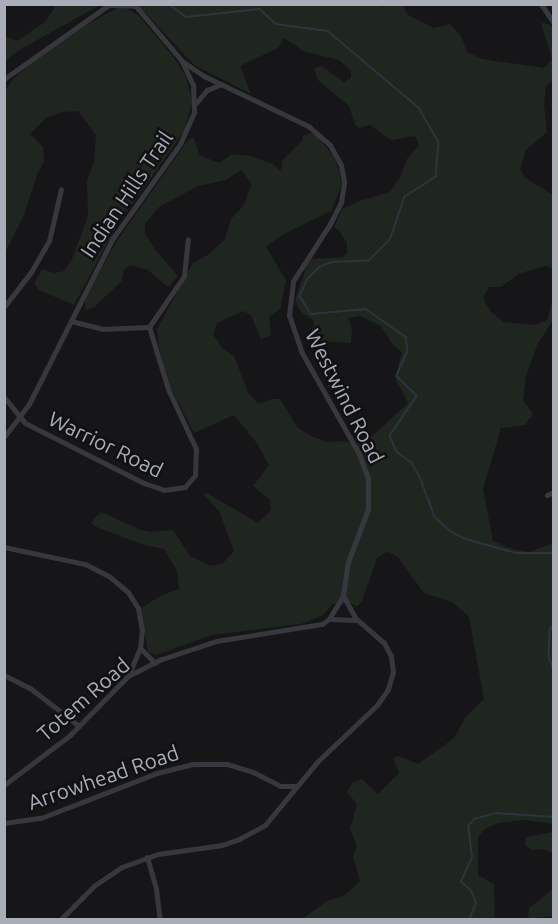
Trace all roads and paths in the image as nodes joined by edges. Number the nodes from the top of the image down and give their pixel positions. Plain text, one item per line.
1 (541, 4) edge
2 (110, 5) edge
3 (134, 5) edge
4 (554, 23) edge
5 (182, 61) junction
6 (4, 79) edge
7 (221, 84) junction
8 (195, 105) junction
9 (61, 189) dead end
10 (188, 239) dead end
11 (4, 307) edge
12 (71, 321) junction
13 (148, 327) junction
14 (4, 397) edge
15 (20, 418) junction
16 (4, 437) edge
17 (554, 492) edge
18 (547, 495) dead end
19 (4, 547) edge
20 (343, 596) junction
21 (329, 619) junction
22 (356, 620) junction
23 (140, 648) junction
24 (155, 663) junction
25 (4, 675) edge
26 (128, 676) junction
27 (79, 726) junction
28 (4, 785) edge
29 (297, 785) junction
30 (280, 786) junction
31 (285, 802) junction
32 (4, 823) edge
33 (147, 857) junction
34 (60, 920) edge
35 (160, 920) edge

1 - 4 street
2 - 3 street
2 - 6 street
3 - 5 street
5 - 7 street, Westwind Road
5 - 8 street
7 - 8 street
7 - 20 street, Westwind Road
8 - 12 street, Indian Hills Trail
9 - 11 street
10 - 13 street
12 - 13 street
12 - 15 street, Indian Hills Trail
13 - 15 street, Warrior Road
14 - 15 street
15 - 16 street, Indian Hills Trail
17 - 18 street
19 - 23 street
20 - 21 street
20 - 22 street
21 - 22 street, Totem Road
21 - 24 street, Totem Road
22 - 29 street
23 - 24 street
23 - 26 street
24 - 26 street, Totem Road
25 - 27 street
26 - 27 street, Totem Road
27 - 28 street, Totem Road
29 - 30 street, Arrowhead Road
29 - 31 street
30 - 31 street
30 - 32 street, Arrowhead Road
31 - 33 street
33 - 34 street
33 - 35 street

